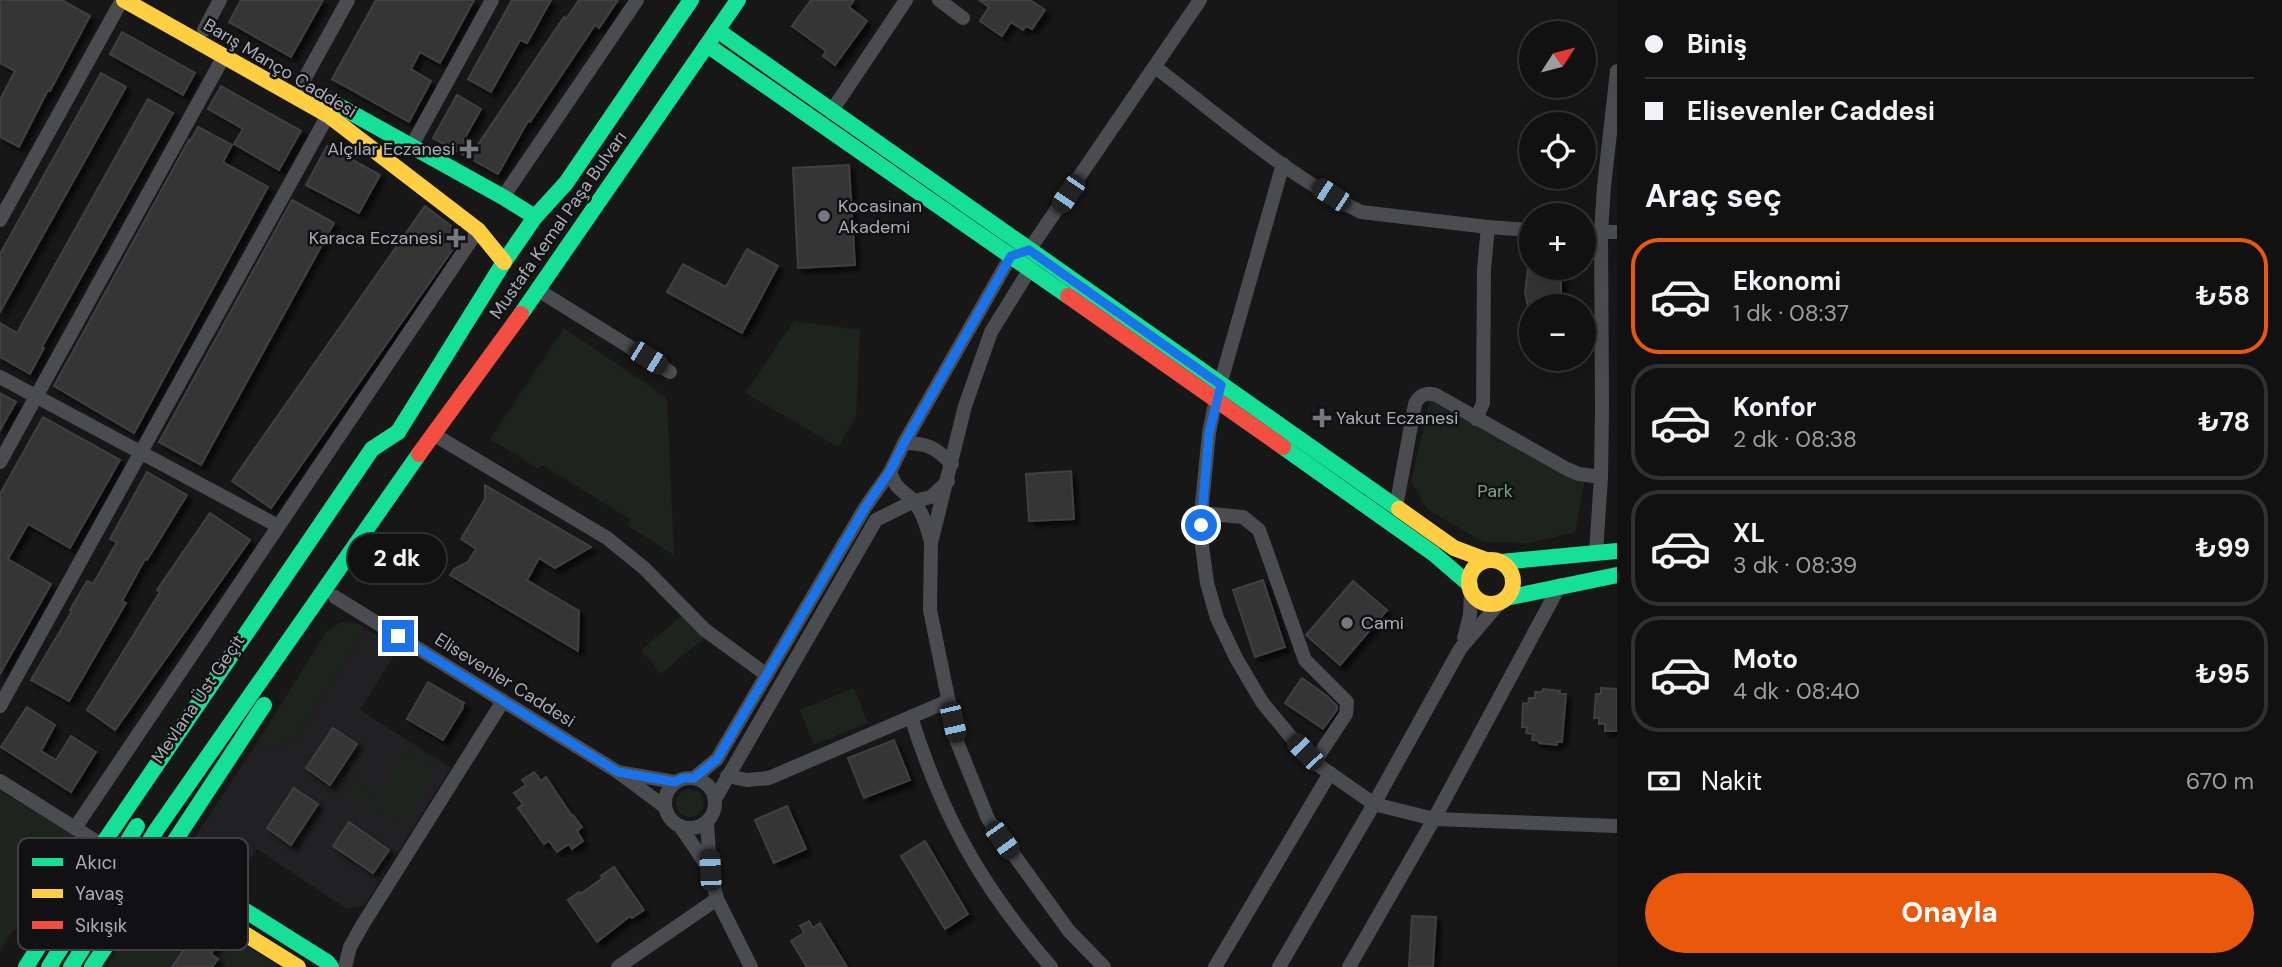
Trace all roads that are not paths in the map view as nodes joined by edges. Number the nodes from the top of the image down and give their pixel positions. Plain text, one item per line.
1 (123, 0) edge
2 (150, 0) edge
3 (220, 0) edge
4 (348, 0) edge
5 (492, 0) edge
6 (637, 0) edge
7 (691, 0) edge
8 (738, 0) edge
9 (906, 0) edge
10 (939, 0) edge
11 (1200, 0) edge
12 (964, 18) dead end
13 (204, 30) junction
14 (717, 30) junction
15 (707, 45) junction
16 (224, 57) junction
17 (1154, 67) junction
18 (1617, 71) edge
19 (301, 85) junction
20 (831, 112) junction
21 (328, 115) junction
22 (411, 147) junction
23 (1283, 164) junction
24 (503, 197) junction
25 (536, 218) junction
26 (0, 220) edge
27 (1488, 228) junction
28 (1519, 229) edge
29 (478, 230) junction
30 (1617, 232) edge
31 (1596, 233) edge
32 (1601, 233) junction
33 (1029, 250) junction
34 (1011, 256) junction
35 (504, 262) junction
36 (1030, 270) junction
37 (538, 290) junction
38 (670, 372) dead end
39 (0, 377) edge
40 (1219, 392) junction
41 (36, 396) junction
42 (1476, 419) junction
43 (398, 432) junction
44 (433, 434) junction
45 (904, 443) junction
46 (141, 452) junction
47 (384, 454) joint
48 (419, 454) junction
49 (0, 462) edge
50 (952, 464) junction
51 (890, 471) junction
52 (1601, 477) junction
53 (948, 481) junction
54 (914, 501) junction
55 (1396, 507) junction
56 (1202, 513) junction
57 (278, 526) junction
58 (931, 543) junction
59 (1617, 551) edge
60 (1596, 553) junction
61 (1494, 561) junction
62 (1617, 575) edge
63 (1560, 585) junction
64 (1470, 587) junction
65 (335, 597) junction
66 (1504, 600) junction
67 (1460, 649) junction
68 (292, 663) dead end
69 (767, 675) junction
70 (233, 681) dead end
71 (271, 695) dead end
72 (503, 701) junction
73 (948, 701) junction
74 (0, 706) edge
75 (911, 717) junction
76 (1315, 761) junction
77 (618, 772) junction
78 (1330, 773) junction
79 (727, 776) junction
80 (694, 778) junction
81 (0, 780) edge
82 (675, 782) junction
83 (715, 799) junction
84 (1374, 804) junction
85 (665, 807) junction
86 (142, 817) dead end
87 (1434, 819) junction
88 (707, 822) junction
89 (680, 826) junction
90 (1617, 826) edge
91 (75, 828) junction
92 (91, 838) edge
93 (107, 838) edge
94 (129, 838) edge
95 (151, 838) edge
96 (177, 838) edge
97 (710, 870) junction
98 (717, 899) junction
99 (248, 912) edge
100 (248, 936) edge
101 (37, 950) edge
102 (60, 950) edge
103 (82, 950) edge
104 (103, 950) edge
105 (26, 967) edge
106 (49, 967) edge
107 (71, 967) edge
108 (92, 967) edge
109 (298, 967) edge
110 (331, 967) edge
111 (345, 967) edge
112 (618, 967) edge
113 (751, 967) edge
114 (1051, 967) edge
115 (1104, 967) edge
116 (1215, 967) edge
117 (1279, 967) edge
118 (1349, 967) edge

1 - 16 main road, Barış Manço Caddesi
1 - 26 street
2 - 13 main road, Barış Manço Caddesi
3 - 13 street
4 - 19 street
5 - 22 street
6 - 24 street
7 - 25 main road, Mustafa Kemal Paşa Bulvarı
8 - 14 main road, Mustafa Kemal Paşa Bulvarı
9 - 20 street
10 - 12 street
11 - 17 street
13 - 19 main road, Barış Manço Caddesi
14 - 15 main road, Mustafa Kemal Paşa Bulvarı
14 - 20 main road
15 - 34 main road
15 - 37 main road, Mustafa Kemal Paşa Bulvarı
16 - 21 main road, Barış Manço Caddesi
16 - 41 street
17 - 23 street
17 - 33 street
18 - 32 street
19 - 22 main road, Barış Manço Caddesi
20 - 33 main road
21 - 29 main road, Barış Manço Caddesi
21 - 46 street
22 - 24 main road, Barış Manço Caddesi
23 - 27 street
23 - 40 street
24 - 25 main road, Barış Manço Caddesi
25 - 35 main road, Mustafa Kemal Paşa Bulvarı
27 - 28 street
27 - 42 street
29 - 35 main road, Barış Manço Caddesi
29 - 57 street
30 - 32 street
31 - 32 street
32 - 52 street
33 - 34 street
33 - 36 street
33 - 40 main road
34 - 36 main road
34 - 45 street
35 - 43 main road, Mustafa Kemal Paşa Bulvarı
36 - 40 main road
36 - 50 street
37 - 38 street
37 - 44 main road, Mustafa Kemal Paşa Bulvarı
39 - 41 street
40 - 55 main road
40 - 56 street
40 - 64 main road
41 - 46 street
41 - 49 street
42 - 52 street
42 - 55 street
43 - 47 main road, Mustafa Kemal Paşa Bulvarı
43 - 93 main road
44 - 48 main road, Mustafa Kemal Paşa Bulvarı
44 - 69 street
45 - 50 street
45 - 51 street
46 - 57 street
46 - 74 street
47 - 70 main road, Mevlana Üst Geçit
48 - 65 main road
48 - 95 main road, Mustafa Kemal Paşa Bulvarı
50 - 53 street
51 - 54 street
51 - 69 street
52 - 60 street
53 - 54 street
53 - 58 street
54 - 58 street
54 - 79 street
55 - 61 main road
56 - 76 street
56 - 76 street
57 - 91 street
58 - 73 street
59 - 60 main road
60 - 61 main road
61 - 64 main road
61 - 66 main road
62 - 63 main road
63 - 66 main road
63 - 87 street
64 - 66 main road
64 - 67 street
65 - 68 main road
65 - 72 street, Elisevenler Caddesi
66 - 67 street
67 - 84 street
69 - 80 street
71 - 96 main road
72 - 77 street, Elisevenler Caddesi
72 - 111 street
73 - 75 street
73 - 115 street
75 - 79 street
75 - 114 street
76 - 78 street
77 - 82 street
77 - 85 street, Elisevenler Caddesi
78 - 84 street
78 - 116 street
79 - 83 street
80 - 82 street
80 - 83 street
81 - 91 street
82 - 85 street
83 - 88 street
84 - 87 street
84 - 117 street
85 - 89 street
86 - 94 main road
87 - 90 street
87 - 118 street
88 - 89 street
88 - 97 street
89 - 97 street
91 - 92 street
97 - 98 street
98 - 112 street
98 - 113 street
99 - 110 main road
100 - 109 main road
101 - 105 main road
102 - 106 main road
103 - 107 main road, Mustafa Kemal Paşa Bulvarı
104 - 108 main road

